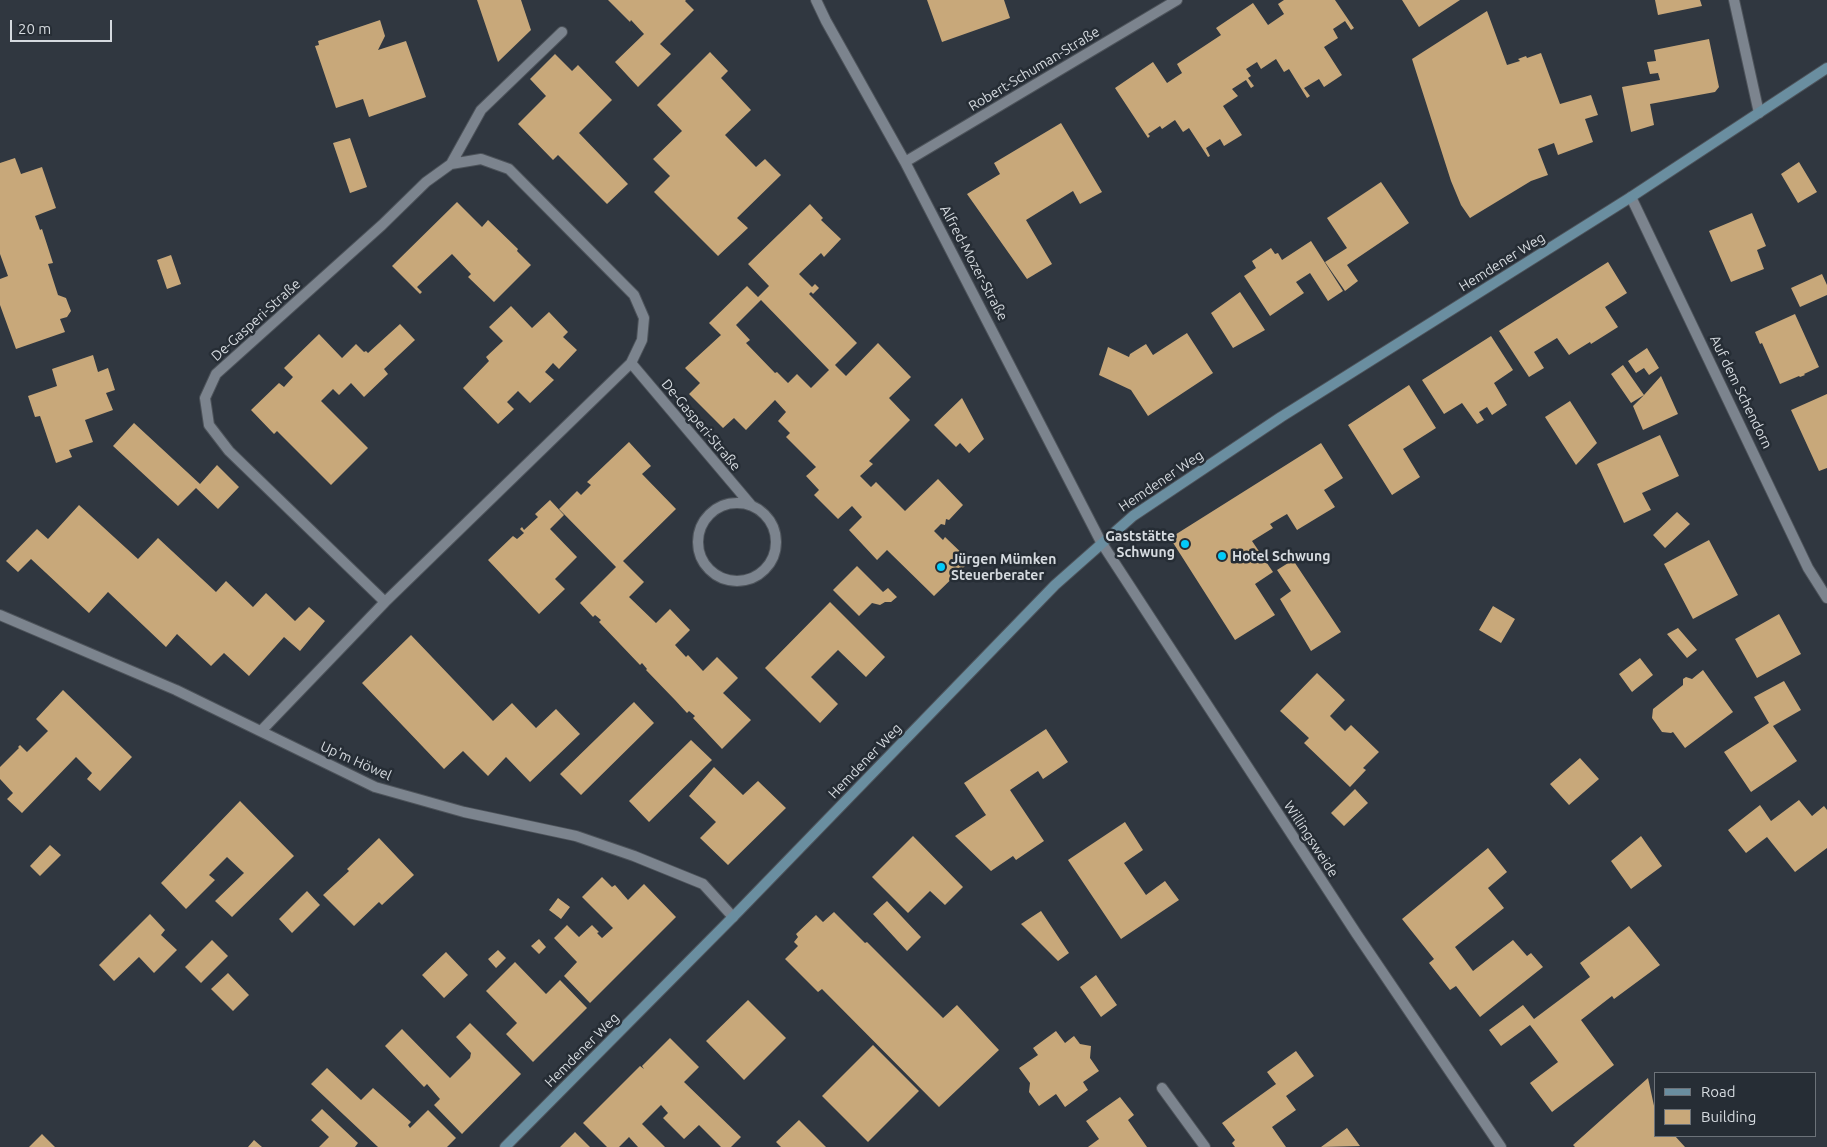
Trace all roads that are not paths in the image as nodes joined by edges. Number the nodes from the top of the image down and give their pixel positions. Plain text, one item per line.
1 (816, 0) edge
2 (1177, 0) edge
3 (1734, 0) edge
4 (562, 32) dead end
5 (1827, 68) edge
6 (1760, 113) junction
7 (905, 162) junction
8 (451, 164) junction
9 (1631, 197) junction
10 (631, 364) junction
11 (751, 505) junction
12 (1102, 542) junction
13 (1827, 598) edge
14 (385, 602) junction
15 (0, 615) edge
16 (261, 731) junction
17 (733, 917) junction
18 (1162, 1088) dead end
19 (505, 1147) edge
20 (1205, 1147) edge
21 (1501, 1147) edge

1 - 7 street, Alfred-Mozer-Straße
2 - 7 street, Robert-Schuman-Straße
3 - 6 street
4 - 8 street, De-Gasperi-Straße
5 - 6 street, Hemdener Weg
6 - 9 street, Hemdener Weg
7 - 12 street, Alfred-Mozer-Straße
8 - 10 street, De-Gasperi-Straße
8 - 14 street, De-Gasperi-Straße
9 - 12 street, Hemdener Weg
9 - 13 street, Auf dem Schendorn
10 - 11 street, De-Gasperi-Straße
10 - 14 street, De-Gasperi-Straße
11 - 11 street, De-Gasperi-Straße
12 - 17 street, Hemdener Weg
12 - 21 street, Willingsweide
14 - 16 street, De-Gasperi-Straße
15 - 16 street, Up'm Höwel
16 - 17 street, Up'm Höwel
17 - 19 street, Hemdener Weg
18 - 20 street

